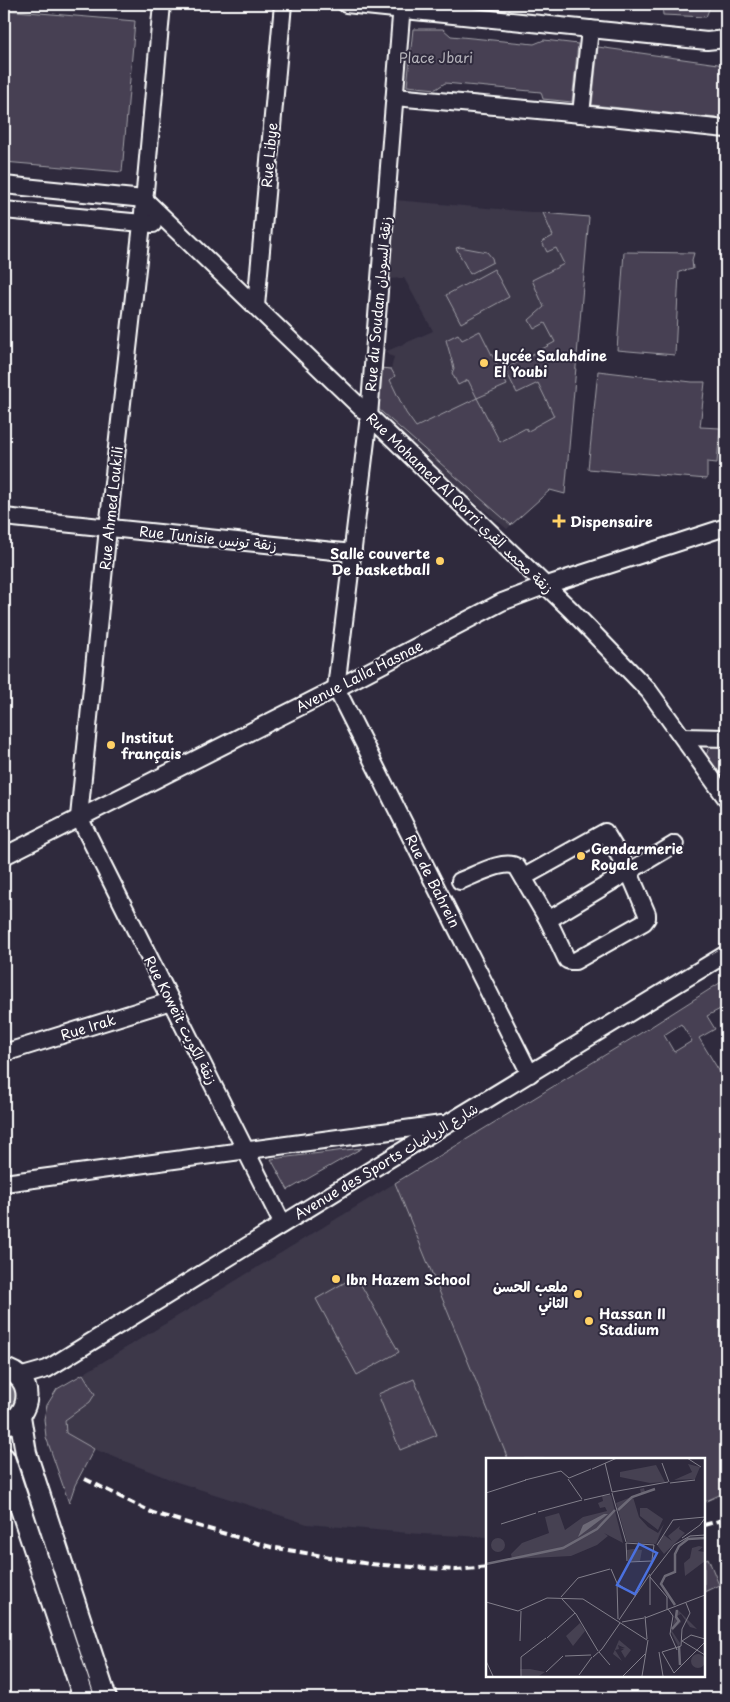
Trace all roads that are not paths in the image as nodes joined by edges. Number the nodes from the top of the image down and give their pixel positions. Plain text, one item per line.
1 (162, 4) edge
2 (283, 4) edge
3 (346, 4) edge
4 (402, 6) edge
5 (590, 29) junction
6 (726, 39) edge
7 (707, 41) junction
8 (726, 49) edge
9 (395, 97) junction
10 (581, 114) junction
11 (726, 129) edge
12 (4, 185) edge
13 (144, 199) junction
14 (4, 210) edge
15 (142, 224) junction
16 (172, 226) junction
17 (256, 306) junction
18 (369, 416) junction
19 (4, 517) edge
20 (726, 527) edge
21 (108, 528) junction
22 (353, 553) junction
23 (547, 585) junction
24 (336, 688) junction
25 (683, 737) junction
26 (726, 738) edge
27 (726, 798) edge
28 (79, 817) junction
29 (675, 844) dead end
30 (4, 856) edge
31 (629, 872) junction
32 (524, 877) junction
33 (460, 881) dead end
34 (548, 920) junction
35 (726, 954) edge
36 (171, 1001) junction
37 (4, 1053) edge
38 (530, 1074) junction
39 (450, 1123) junction
40 (246, 1151) junction
41 (4, 1184) edge
42 (282, 1223) junction
43 (13, 1375) edge
44 (12, 1420) edge
45 (4, 1458) edge
46 (84, 1698) edge
47 (106, 1698) edge

1 - 13 street, Rue Ahmed Loukili
2 - 17 street, Rue Libye
3 - 4 street
4 - 5 street
4 - 9 street, Rue du Soudan زنقة السودان
5 - 7 street
5 - 10 street
6 - 7 street
7 - 8 street
9 - 10 street
9 - 18 street, Rue du Soudan زنقة السودان
10 - 11 street
12 - 13 street
13 - 15 street, Rue Ahmed Loukili
13 - 16 street, Rue Mohamed Al Qorri زنقة محمد القري
14 - 15 street
15 - 16 street
15 - 21 street, Rue Ahmed Loukili
16 - 17 street, Rue Mohamed Al Qorri زنقة محمد القري
17 - 18 street, Rue Mohamed Al Qorri زنقة محمد القري
18 - 22 street, Rue du Soudan زنقة السودان
18 - 23 street, Rue Mohamed Al Qorri زنقة محمد القري
19 - 21 street, Rue Tunisie زنقة تونس
20 - 23 street, Avenue Lalla Hasnae
21 - 22 street, Rue Tunisie زنقة تونس
21 - 28 street, Rue Ahmed Loukili
22 - 24 street, Rue du Soudan زنقة السودان
23 - 24 street, Avenue Lalla Hasnae
23 - 25 street, Rue Mohamed Al Qorri زنقة محمد القري
24 - 28 street, Avenue Lalla Hasnae
24 - 38 street, Rue de Bahrein
25 - 26 street
25 - 27 street, Rue Mohamed Al Qorri زنقة محمد القري
28 - 30 street, Avenue Lalla Hasnae
28 - 36 street, Rue Koweït زنقة الكويت
29 - 31 street
31 - 32 street
31 - 34 street
31 - 34 street
32 - 33 street
32 - 34 street
35 - 38 street, Avenue des Sports شارع الرياضات
36 - 37 street, Rue Irak
36 - 40 street, Rue Koweït زنقة الكويت
38 - 39 street, Avenue des Sports شارع الرياضات
39 - 40 street
39 - 42 street, Avenue des Sports شارع الرياضات
40 - 41 street
40 - 42 street, Rue Koweït زنقة الكويت
42 - 43 street, Avenue des Sports شارع الرياضات
43 - 44 main road
44 - 47 main road
45 - 46 main road

